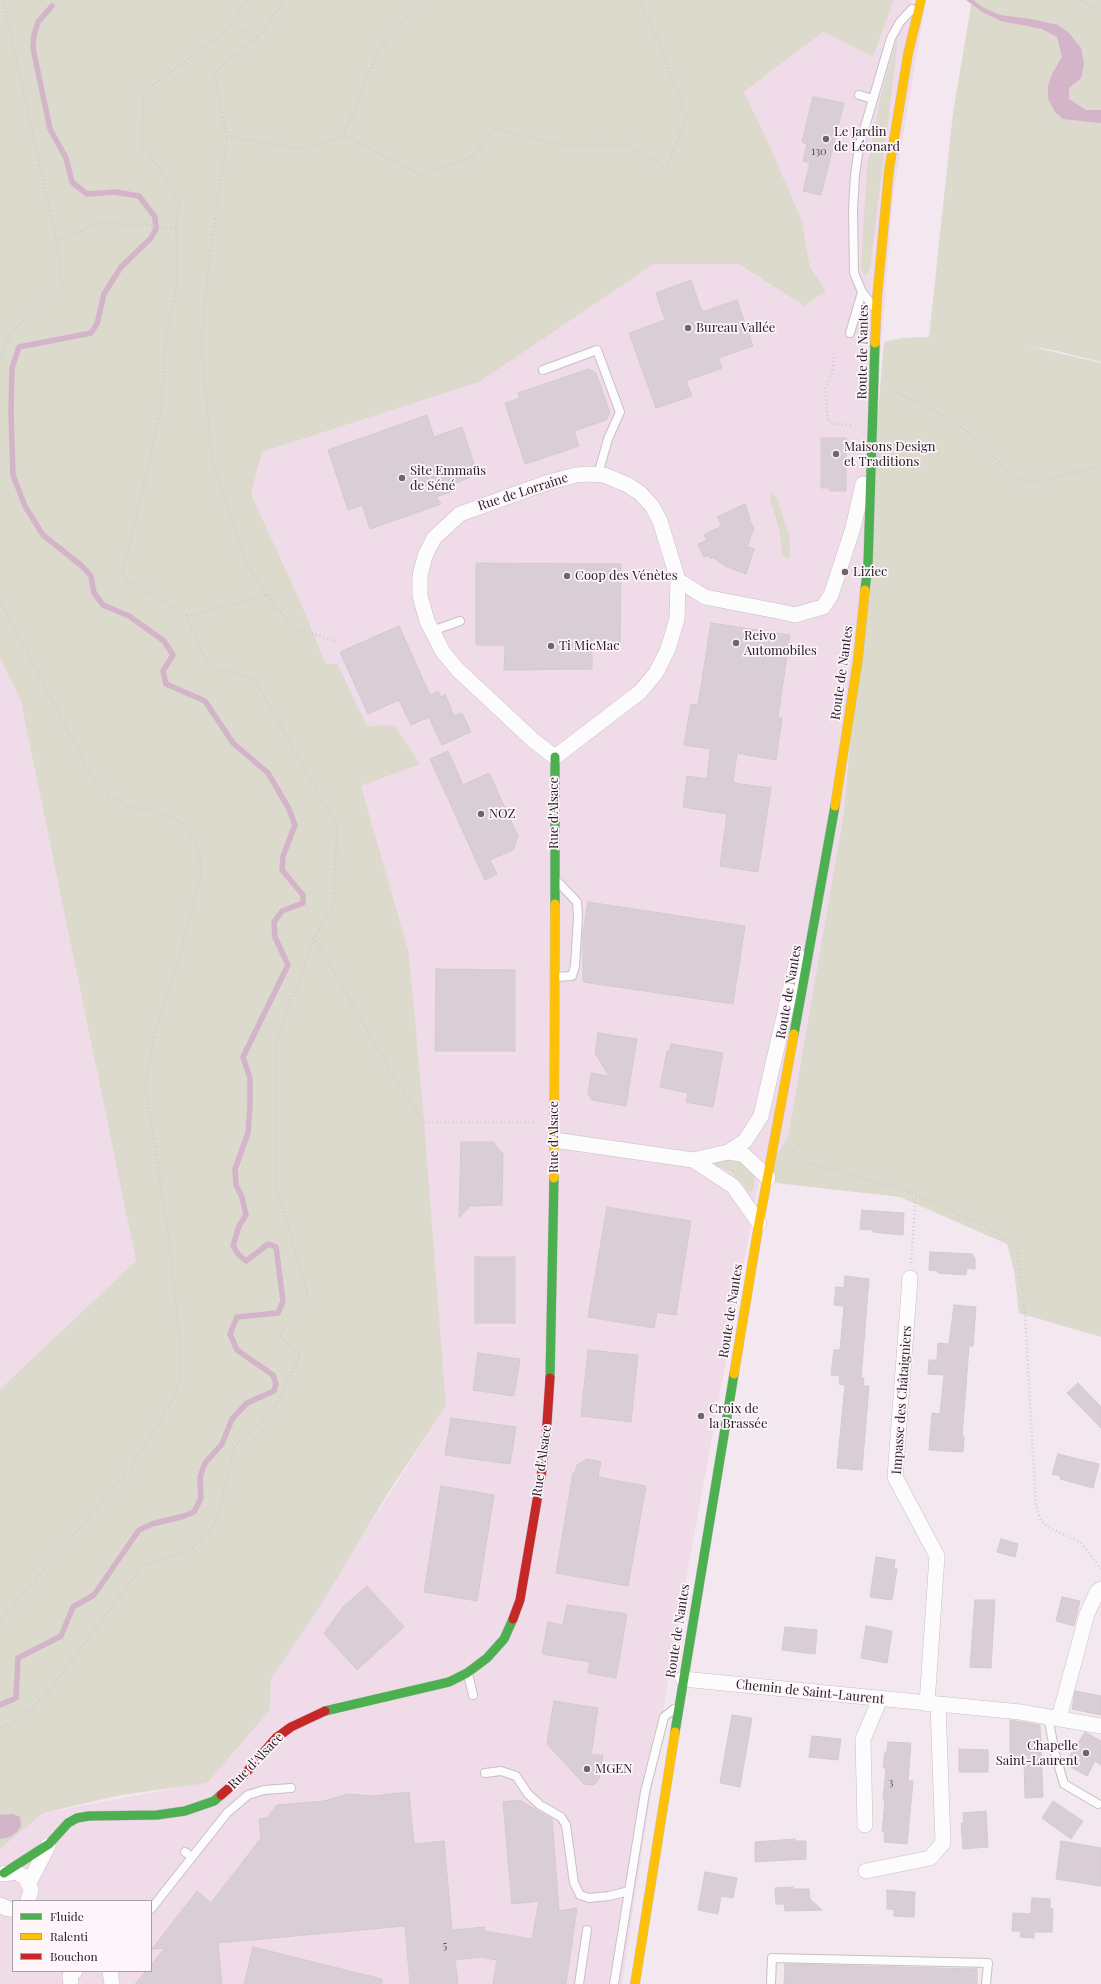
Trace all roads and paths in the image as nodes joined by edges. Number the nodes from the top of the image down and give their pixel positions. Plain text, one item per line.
1 (3, 0) edge
2 (247, 0) edge
3 (284, 0) edge
4 (423, 0) edge
5 (640, 0) edge
6 (921, 0) edge
7 (1080, 0) edge
8 (1101, 10) edge
9 (230, 27) junction
10 (259, 36) junction
11 (859, 95) dead end
12 (872, 99) junction
13 (344, 135) junction
14 (228, 136) junction
15 (176, 227) junction
16 (57, 242) junction
17 (862, 292) junction
18 (877, 311) junction
19 (850, 333) dead end
20 (834, 353) dead end
21 (0, 358) edge
22 (543, 370) dead end
23 (891, 390) dead end
24 (852, 425) dead end
25 (874, 426) junction
26 (846, 452) dead end
27 (850, 452) dead end
28 (1101, 465) edge
29 (598, 474) junction
30 (678, 580) junction
31 (267, 595) junction
32 (0, 601) edge
33 (187, 616) junction
34 (460, 621) dead end
35 (432, 631) junction
36 (336, 641) dead end
37 (555, 757) junction
38 (554, 878) junction
39 (816, 916) junction
40 (314, 937) junction
41 (554, 977) junction
42 (554, 1122) junction
43 (554, 1140) junction
44 (792, 1145) dead end
45 (728, 1152) junction
46 (693, 1160) junction
47 (768, 1178) junction
48 (916, 1196) junction
49 (759, 1223) junction
50 (910, 1278) joint
51 (1101, 1569) edge
52 (1101, 1590) edge
53 (0, 1621) edge
54 (467, 1673) junction
55 (683, 1679) junction
56 (473, 1695) dead end
57 (880, 1699) junction
58 (679, 1704) junction
59 (933, 1705) junction
60 (1054, 1717) junction
61 (1101, 1726) edge
62 (0, 1727) edge
63 (485, 1773) dead end
64 (291, 1788) dead end
65 (228, 1790) junction
66 (238, 1804) junction
67 (1098, 1804) dead end
68 (866, 1825) dead end
69 (49, 1844) junction
70 (866, 1871) dead end
71 (2, 1874) edge
72 (629, 1891) junction
73 (32, 1894) edge
74 (152, 1908) edge
75 (587, 1930) dead end
76 (74, 1972) edge
77 (110, 1972) edge
78 (71, 1984) edge
79 (112, 1984) edge
80 (579, 1984) edge
81 (614, 1984) edge
82 (635, 1984) edge
83 (771, 1984) edge
84 (986, 1984) edge

1 - 16 path
2 - 9 path
3 - 10 path
4 - 13 path
5 - 13 path
6 - 12 lane
6 - 18 main road, Route de Nantes
7 - 8 path
9 - 10 path
9 - 15 path
10 - 14 path
11 - 12 lane
12 - 17 lane
13 - 14 path
14 - 31 path
15 - 16 path
15 - 33 path
16 - 21 path
17 - 18 lane
17 - 19 lane
18 - 25 main road, Route de Nantes
20 - 24 path
22 - 29 lane
23 - 28 path
25 - 30 street
25 - 39 main road, Route de Nantes
26 - 27 path
29 - 30 street, Rue de Lorraine
29 - 35 street, Rue de Lorraine
30 - 37 street, Rue de Lorraine
31 - 33 path
31 - 36 path
32 - 53 path
33 - 40 path
34 - 35 lane
35 - 37 street, Rue de Lorraine
37 - 38 main road, Rue d'Alsace
38 - 41 main road, Rue d'Alsace
38 - 41 lane
39 - 45 street
39 - 47 main road, Route de Nantes
40 - 42 path
40 - 62 path
41 - 42 main road, Rue d'Alsace
42 - 43 main road, Rue d'Alsace
43 - 46 street
43 - 54 main road, Rue d'Alsace
44 - 48 path
45 - 46 street
45 - 47 street
46 - 49 street
47 - 49 main road, Route de Nantes
48 - 50 path
48 - 51 path
49 - 55 main road, Route de Nantes
50 - 59 street, Impasse des Châtaigniers
52 - 60 street
54 - 56 lane
54 - 65 main road, Rue d'Alsace
55 - 57 street, Chemin de Saint-Laurent
55 - 58 main road, Route de Nantes
57 - 59 street, Chemin de Saint-Laurent
57 - 68 street
58 - 72 lane
58 - 82 main road, Route de Nantes
59 - 60 street, Chemin de Saint-Laurent
59 - 70 street
60 - 61 street, Chemin de Saint-Laurent
60 - 67 lane
63 - 72 lane
64 - 66 lane
65 - 66 lane
65 - 69 main road, Rue d'Alsace
66 - 74 lane
69 - 71 main road, Rue d'Alsace
69 - 73 street, Rue d'Alsace
71 - 73 street
72 - 81 lane
75 - 80 lane
76 - 78 street
77 - 79 street
83 - 84 lane

